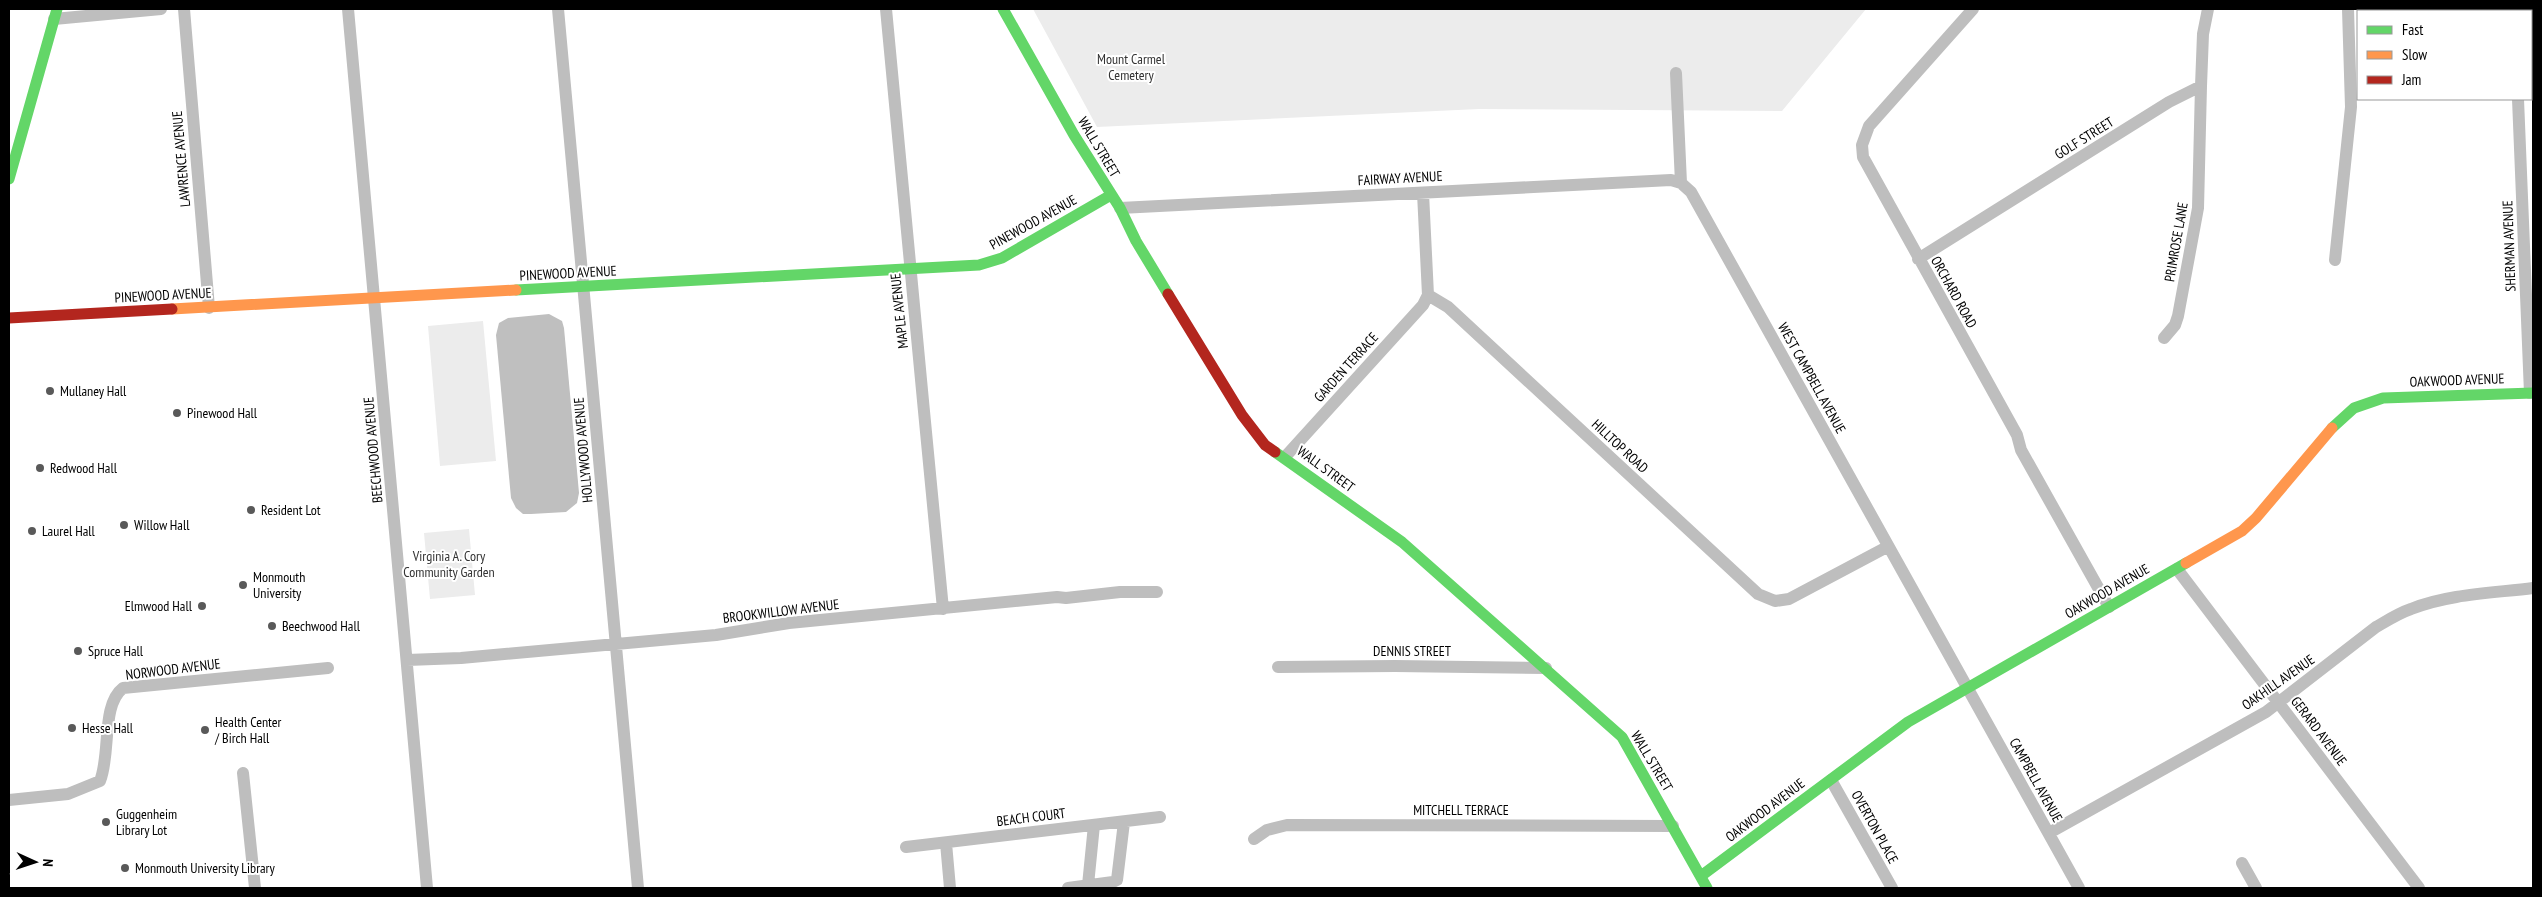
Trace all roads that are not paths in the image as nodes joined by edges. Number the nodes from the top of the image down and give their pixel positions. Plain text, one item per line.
1 (161, 9) edge
2 (184, 9) edge
3 (348, 9) edge
4 (558, 9) edge
5 (886, 9) edge
6 (1003, 9) edge
7 (1973, 9) edge
8 (2208, 9) edge
9 (2348, 9) edge
10 (55, 14) edge
11 (1676, 73) dead end
12 (2201, 86) junction
13 (2518, 100) edge
14 (9, 179) edge
15 (1681, 184) junction
16 (1423, 192) junction
17 (1110, 195) junction
18 (1120, 208) junction
19 (1918, 259) junction
20 (2335, 260) dead end
21 (910, 270) junction
22 (583, 287) junction
23 (1428, 295) junction
24 (374, 298) junction
25 (209, 308) junction
26 (9, 318) edge
27 (2164, 338) dead end
28 (2532, 393) edge
29 (1285, 458) junction
30 (1887, 547) junction
31 (2177, 569) junction
32 (2533, 588) edge
33 (1158, 592) dead end
34 (2109, 607) junction
35 (943, 609) junction
36 (616, 644) junction
37 (407, 660) junction
38 (1278, 667) dead end
39 (328, 668) dead end
40 (1546, 668) junction
41 (1967, 687) junction
42 (2278, 703) junction
43 (243, 773) dead end
44 (1831, 780) junction
45 (9, 800) edge
46 (1160, 817) dead end
47 (1124, 822) junction
48 (1094, 825) junction
49 (1673, 826) junction
50 (2049, 833) junction
51 (1254, 839) dead end
52 (946, 843) junction
53 (906, 847) dead end
54 (2242, 863) dead end
55 (1701, 876) junction
56 (1088, 885) junction
57 (256, 888) edge
58 (427, 888) edge
59 (638, 888) edge
60 (950, 888) edge
61 (1068, 888) edge
62 (1707, 888) edge
63 (1892, 888) edge
64 (2079, 888) edge
65 (2256, 888) edge
66 (2419, 888) edge

1 - 10 street
2 - 25 street, LAWRENCE AVENUE
3 - 24 street, BEECHWOOD AVENUE
4 - 22 street, HOLLYWOOD AVENUE
5 - 21 street, MAPLE AVENUE
6 - 17 street, WALL STREET
7 - 19 street, ORCHARD ROAD
8 - 12 street
9 - 20 street
10 - 14 street
11 - 15 street
12 - 19 street, GOLF STREET
12 - 27 street, PRIMROSE LANE
13 - 28 street, SHERMAN AVENUE
15 - 16 street, FAIRWAY AVENUE
15 - 30 street, WEST CAMPBELL AVENUE
16 - 18 street, FAIRWAY AVENUE
16 - 23 street
17 - 18 street, WALL STREET
17 - 21 street, PINEWOOD AVENUE
18 - 29 street, WALL STREET
19 - 34 street, ORCHARD ROAD
21 - 22 street, PINEWOOD AVENUE
21 - 35 street, MAPLE AVENUE
22 - 24 street, PINEWOOD AVENUE
22 - 36 street, HOLLYWOOD AVENUE
23 - 29 street, GARDEN TERRACE
23 - 30 street, HILLTOP ROAD
24 - 25 street, PINEWOOD AVENUE
24 - 37 street, BEECHWOOD AVENUE
25 - 26 street, PINEWOOD AVENUE
28 - 31 street, OAKWOOD AVENUE
29 - 40 street, WALL STREET
30 - 41 street, WEST CAMPBELL AVENUE
31 - 34 street, OAKWOOD AVENUE
31 - 42 street, GERARD AVENUE
32 - 42 street, OAKHILL AVENUE
33 - 35 street, BROOKWILLOW AVENUE
34 - 41 street, OAKWOOD AVENUE
35 - 36 street, BROOKWILLOW AVENUE
36 - 37 street, BROOKWILLOW AVENUE
36 - 59 street, HOLLYWOOD AVENUE
37 - 58 street, BEECHWOOD AVENUE
38 - 40 street, DENNIS STREET
39 - 45 street, NORWOOD AVENUE
40 - 49 street, WALL STREET
41 - 44 street, OAKWOOD AVENUE
41 - 50 street, CAMPBELL AVENUE
42 - 50 street, OAKHILL AVENUE
42 - 66 street, GERARD AVENUE
43 - 57 street
44 - 55 street, OAKWOOD AVENUE
44 - 63 street, OVERTON PLACE
46 - 47 street, BEACH COURT
47 - 48 street, BEACH COURT
47 - 56 street
48 - 52 street, BEACH COURT
48 - 56 street
49 - 51 street, MITCHELL TERRACE
49 - 55 street, WALL STREET
50 - 64 street, CAMPBELL AVENUE
52 - 53 street, BEACH COURT
52 - 60 street
54 - 65 street
55 - 62 street, WALL STREET
56 - 61 street

